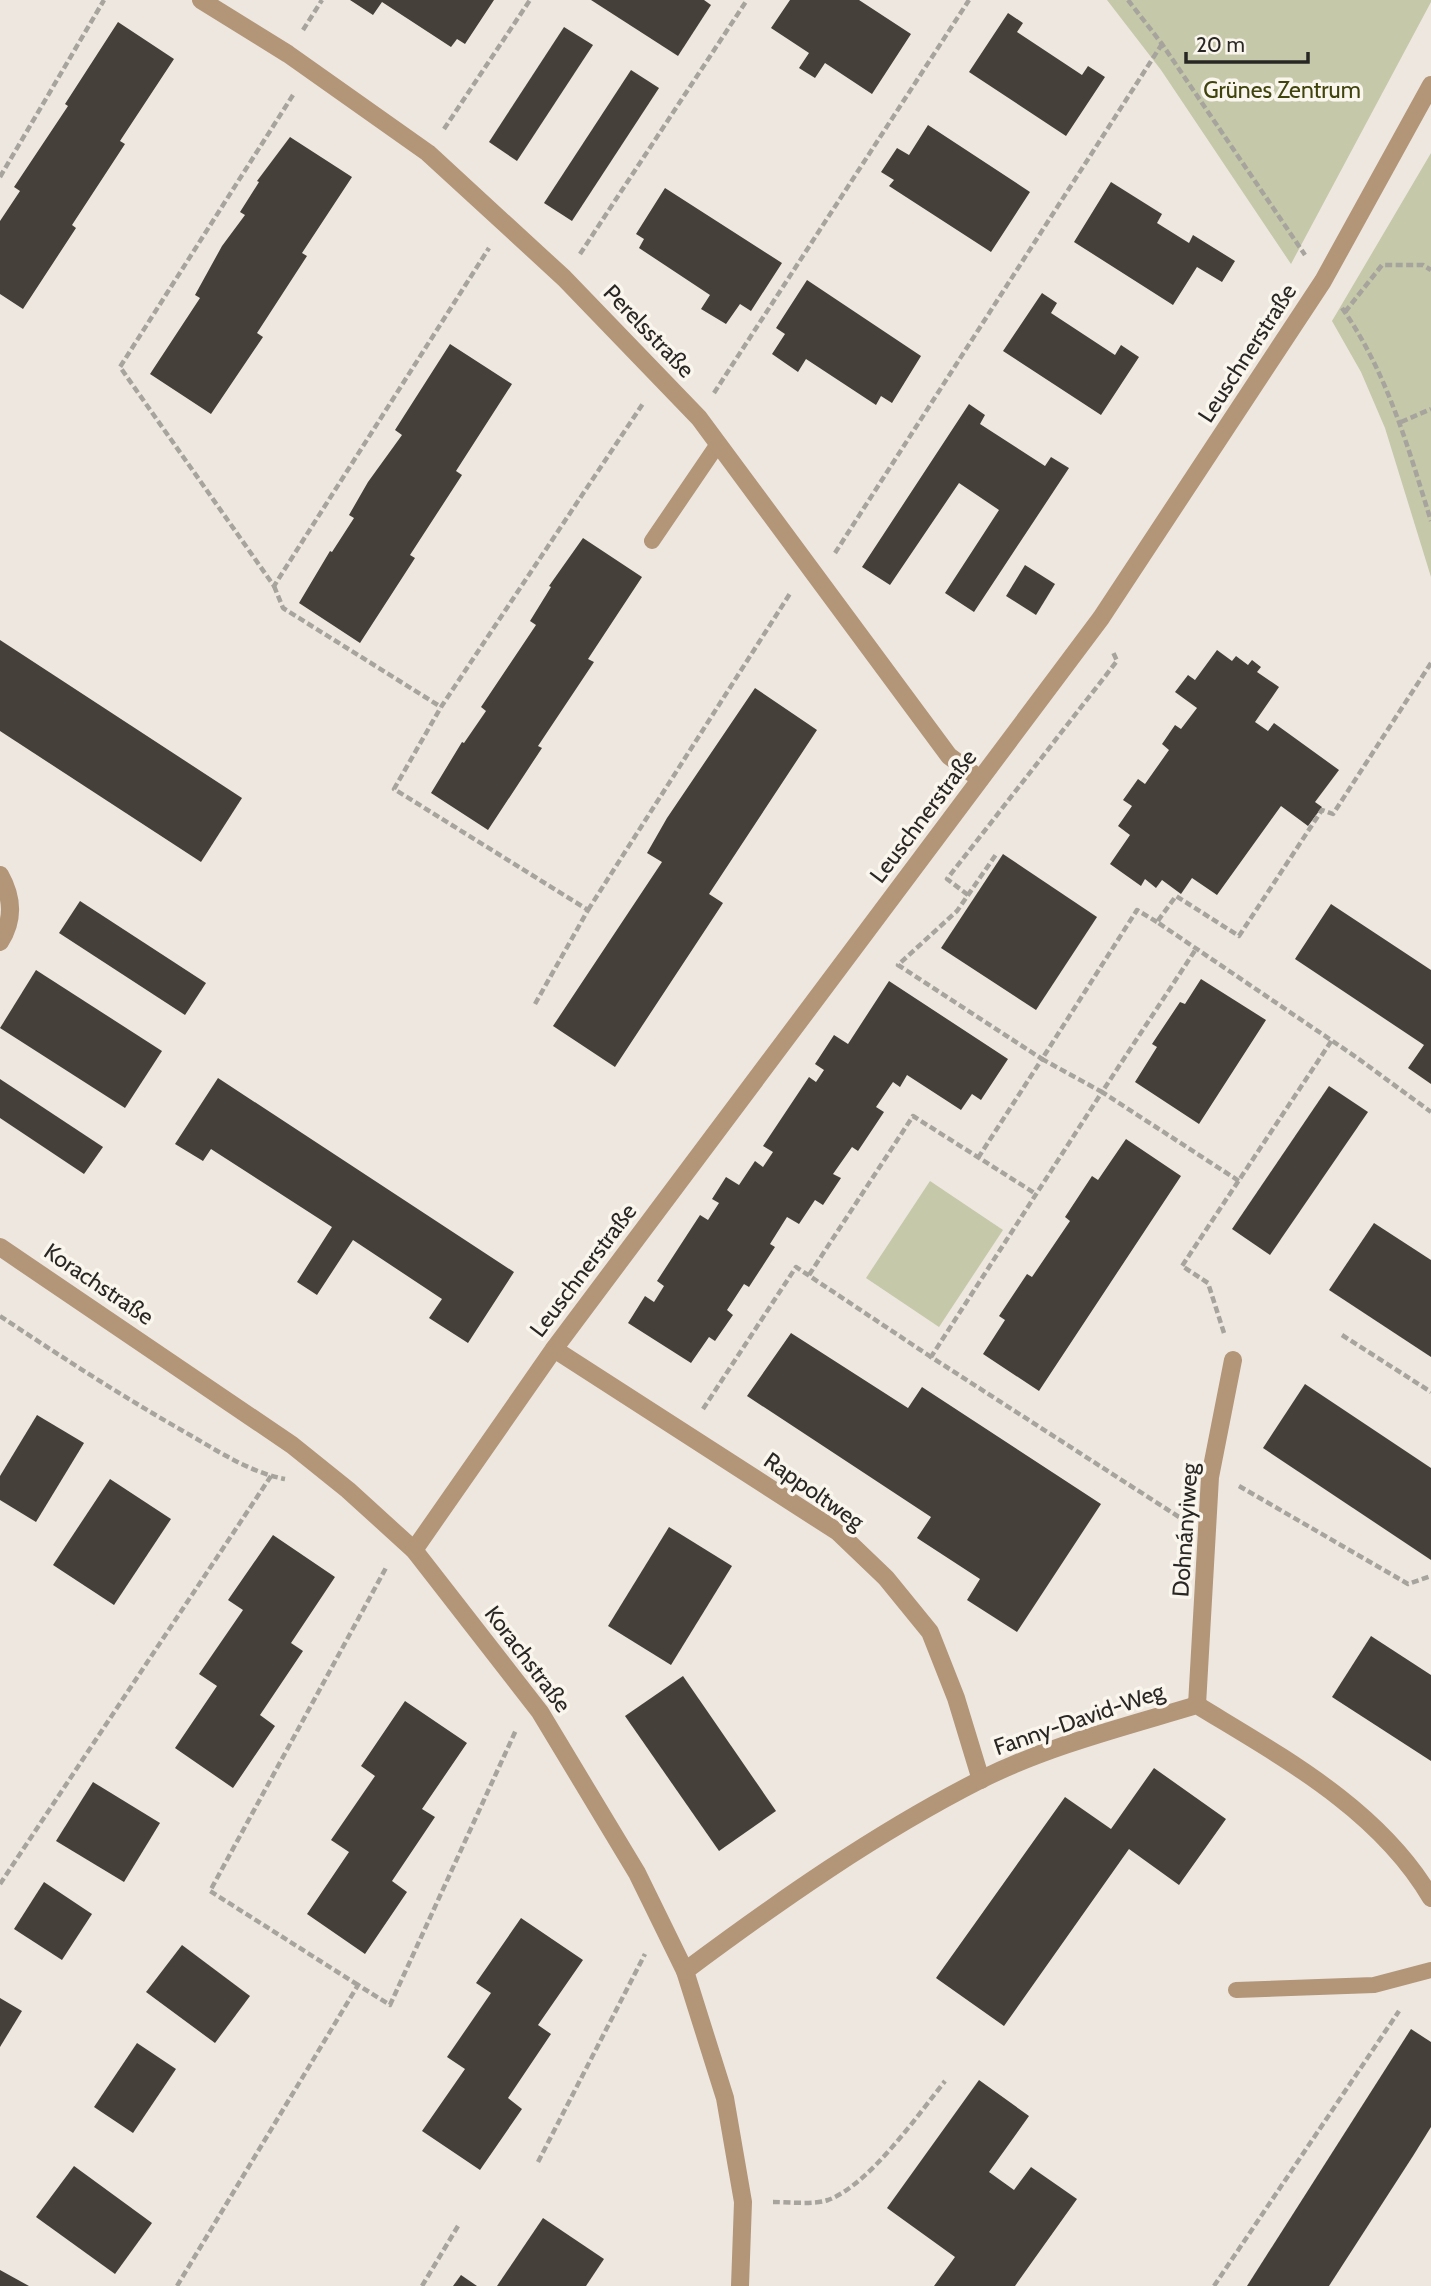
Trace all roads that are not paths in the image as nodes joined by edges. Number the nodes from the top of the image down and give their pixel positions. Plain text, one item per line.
1 (201, 0) edge
2 (1431, 85) edge
3 (718, 444) junction
4 (652, 541) dead end
5 (981, 779) junction
6 (0, 875) edge
7 (0, 942) edge
8 (0, 1247) edge
9 (554, 1349) junction
10 (1233, 1360) road end
11 (408, 1544) junction
12 (1197, 1705) junction
13 (981, 1780) junction
14 (1431, 1898) edge
15 (1431, 1970) edge
16 (685, 1971) junction
17 (1236, 1990) dead end
18 (740, 2286) edge

1 - 3 street, Perelsstraße
2 - 5 street, Leuschnerstraße
3 - 4 lane
3 - 5 street, Perelsstraße
5 - 9 street, Leuschnerstraße
6 - 7 street
8 - 11 street, Korachstraße
9 - 11 street, Leuschnerstraße
9 - 13 street, Rappoltweg
10 - 12 street, Dohnányiweg
11 - 16 street, Korachstraße
12 - 13 street, Fanny-David-Weg
12 - 14 street, Fanny-David-Weg
13 - 16 street, Fanny-David-Weg
15 - 17 lane
16 - 18 street, Korachstraße

